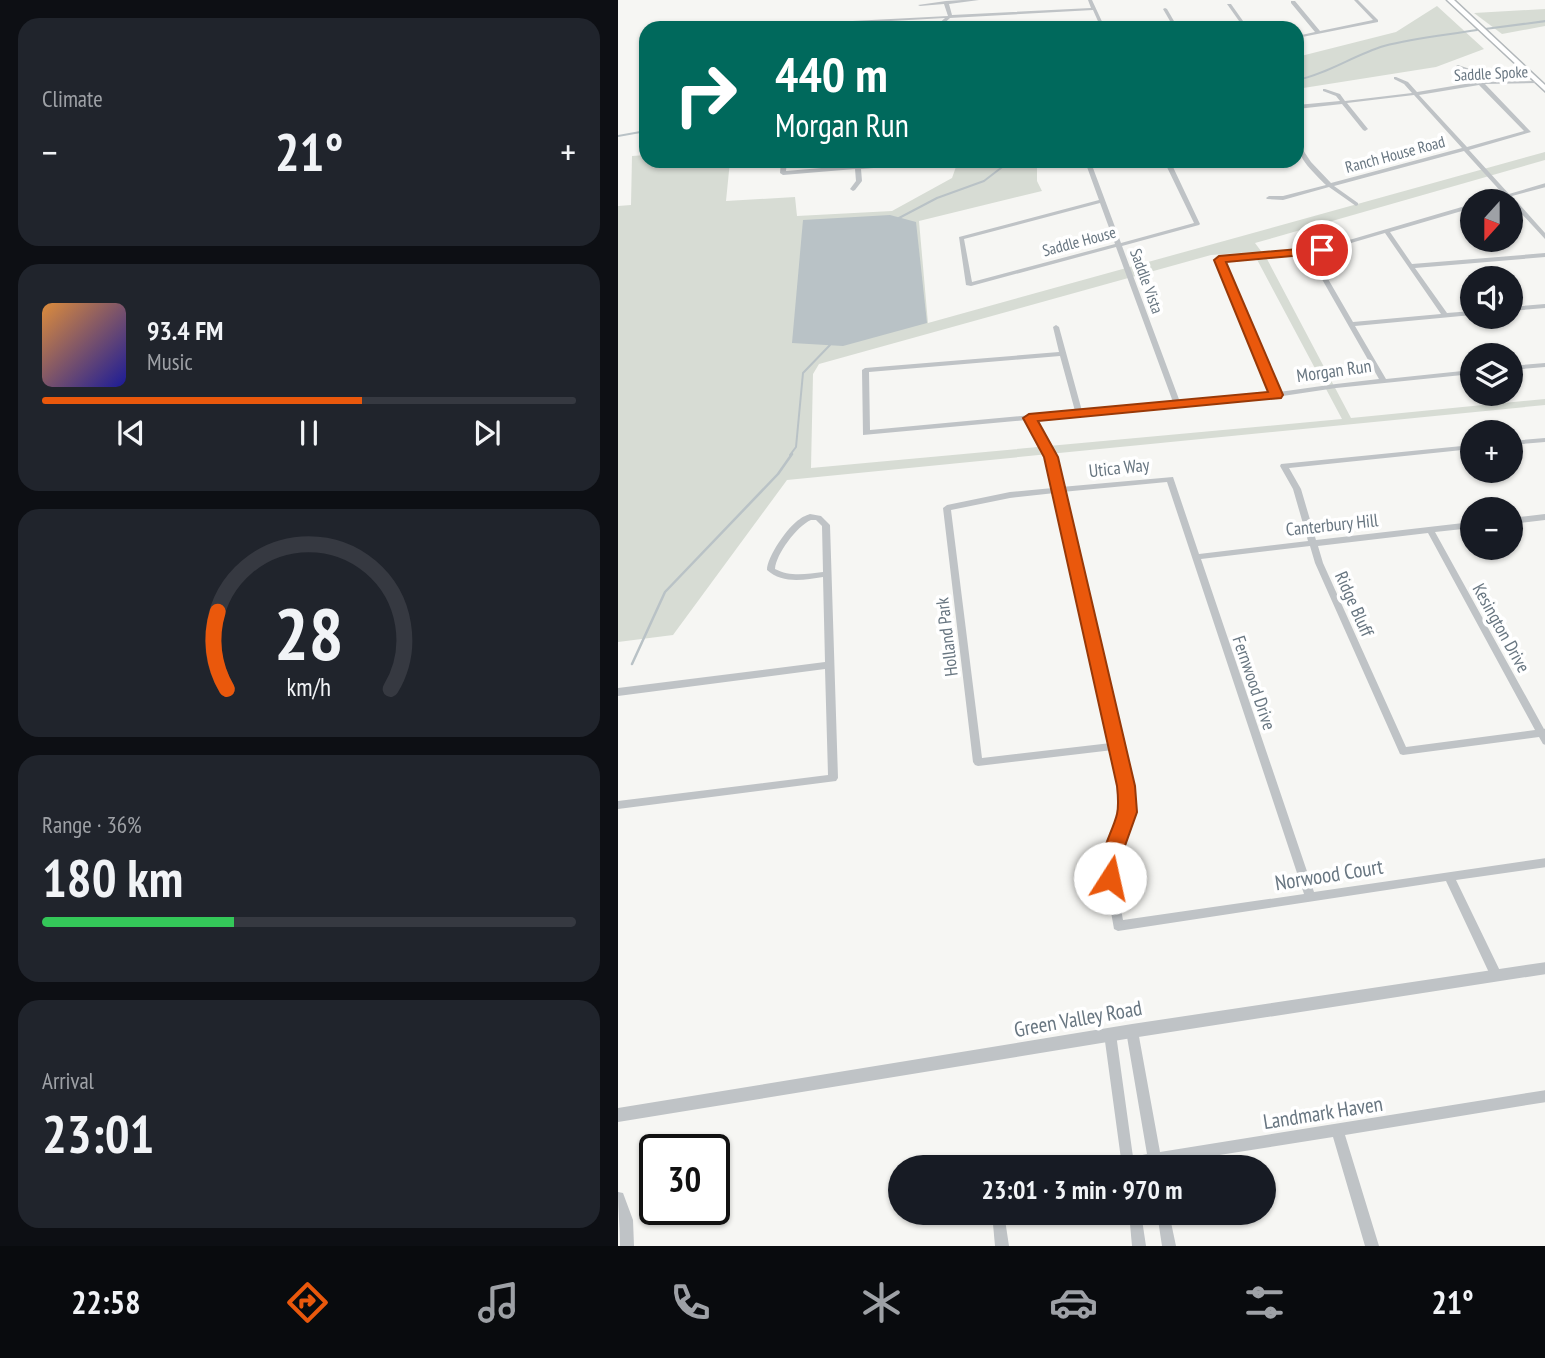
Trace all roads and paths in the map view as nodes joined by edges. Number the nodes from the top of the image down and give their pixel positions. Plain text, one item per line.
1 (977, 0) edge
2 (1090, 0) edge
3 (1356, 0) edge
4 (1450, 0) edge
5 (946, 2) junction
6 (1293, 2) dead end
7 (920, 5) dead end
8 (1229, 5) dead end
9 (1095, 9) junction
10 (1165, 9) dead end
11 (950, 16) junction
12 (897, 21) edge
13 (944, 21) edge
14 (1100, 21) edge
15 (1172, 21) edge
16 (1241, 21) edge
17 (1318, 32) junction
18 (1304, 35) edge
19 (1458, 66) dead end
20 (1396, 78) dead end
21 (1541, 82) edge
22 (1483, 85) junction
23 (1325, 90) dead end
24 (1545, 90) edge
25 (1416, 94) junction
26 (1345, 102) junction
27 (1304, 106) edge
28 (1365, 129) dead end
29 (1466, 149) junction
30 (1304, 156) edge
31 (783, 168) edge
32 (858, 168) joint
33 (1090, 168) edge
34 (1170, 168) edge
35 (1545, 185) edge
36 (1329, 186) junction
37 (853, 189) dead end
38 (1502, 189) edge
39 (1523, 192) edge
40 (1269, 198) dead end
41 (1102, 201) junction
42 (1356, 204) dead end
43 (1460, 209) edge
44 (1523, 213) edge
45 (1386, 231) junction
46 (1545, 238) edge
47 (1118, 245) junction
48 (1310, 253) junction
49 (1545, 255) edge
50 (1411, 266) junction
51 (1545, 306) edge
52 (1523, 308) edge
53 (1460, 314) edge
54 (1445, 316) junction
55 (1351, 324) junction
56 (1056, 327) dead end
57 (1063, 354) junction
58 (1545, 365) edge
59 (1523, 367) edge
60 (1460, 373) edge
61 (1383, 380) junction
62 (1276, 395) junction
63 (1177, 404) junction
64 (1079, 414) junction
65 (1029, 418) junction
66 (1545, 440) edge
67 (1523, 442) edge
68 (1460, 448) edge
69 (1170, 479) joint
70 (1058, 490) junction
71 (948, 509) joint
72 (1545, 518) edge
73 (1523, 520) edge
74 (1460, 526) edge
75 (1430, 530) junction
76 (1311, 543) junction
77 (1195, 557) junction
78 (828, 574) junction
79 (830, 666) junction
80 (618, 692) edge
81 (1544, 736) edge
82 (1116, 747) junction
83 (618, 805) edge
84 (1545, 862) edge
85 (1449, 876) junction
86 (1310, 897) junction
87 (1545, 968) edge
88 (1496, 975) junction
89 (1132, 1031) junction
90 (1110, 1034) junction
91 (1545, 1096) edge
92 (618, 1115) edge
93 (1337, 1130) junction
94 (1126, 1155) edge
95 (1154, 1155) edge
96 (1199, 1155) edge
97 (618, 1198) edge
98 (999, 1225) edge
99 (1136, 1225) edge
100 (1165, 1225) edge
101 (627, 1246) edge
102 (1002, 1246) edge
103 (1139, 1246) edge
104 (1169, 1246) edge
105 (1372, 1246) edge

1 - 5 street
2 - 9 street
3 - 17 street
4 - 21 main road
5 - 7 street
5 - 11 street
6 - 17 street
8 - 16 street
9 - 11 street
9 - 14 street
10 - 15 street
11 - 12 street
11 - 13 street
17 - 18 street
19 - 22 street
20 - 25 street
21 - 22 street, Saddle Spoke
21 - 24 main road
22 - 25 street, Saddle Spoke
22 - 29 street, Ranch House Road
23 - 26 street
25 - 26 street, Saddle Spoke
25 - 29 street
26 - 27 street, Saddle Spoke
26 - 28 street
29 - 36 street, Ranch House Road
29 - 38 street
30 - 36 street
31 - 32 street
32 - 37 street
33 - 41 street, Saddle Vista
34 - 47 street, Saddle House
35 - 39 street
36 - 40 street, Ranch House Road
36 - 42 street
41 - 47 street, Saddle Vista
41 - 47 street, Saddle House
43 - 45 street
44 - 46 street
45 - 48 street
45 - 50 street
47 - 63 street, Saddle Vista
48 - 55 street
48 - 62 street
49 - 50 street
50 - 54 street
51 - 52 street
53 - 54 street
54 - 55 street
55 - 61 street
56 - 57 street
57 - 64 street
57 - 65 street, Morgan Run
58 - 59 street
60 - 61 street, Morgan Run
61 - 62 street, Morgan Run
62 - 63 street, Morgan Run
63 - 64 street, Morgan Run
64 - 65 street, Morgan Run
65 - 70 street
66 - 67 street
68 - 76 street, Ridge Bluff
69 - 70 street, Utica Way
69 - 77 street, Fernwood Drive
70 - 71 street, Utica Way
70 - 82 street
71 - 82 street, Holland Park
72 - 73 street
74 - 75 street, Canterbury Hill
75 - 76 street, Canterbury Hill
75 - 81 street, Kesington Drive
76 - 77 street, Canterbury Hill
76 - 81 street, Ridge Bluff
77 - 86 street, Fernwood Drive
78 - 78 street
78 - 79 street
79 - 80 street
79 - 83 street
82 - 86 street, Norwood Court
84 - 85 street, Norwood Court
85 - 86 street, Norwood Court
85 - 88 street
87 - 88 street, Green Valley Road
88 - 89 street, Green Valley Road
89 - 90 street, Green Valley Road
89 - 95 street
90 - 92 street, Green Valley Road
90 - 94 street
91 - 93 street, Landmark Haven
93 - 96 street, Landmark Haven
93 - 105 street
97 - 101 street
98 - 102 street
99 - 103 street
100 - 104 street

